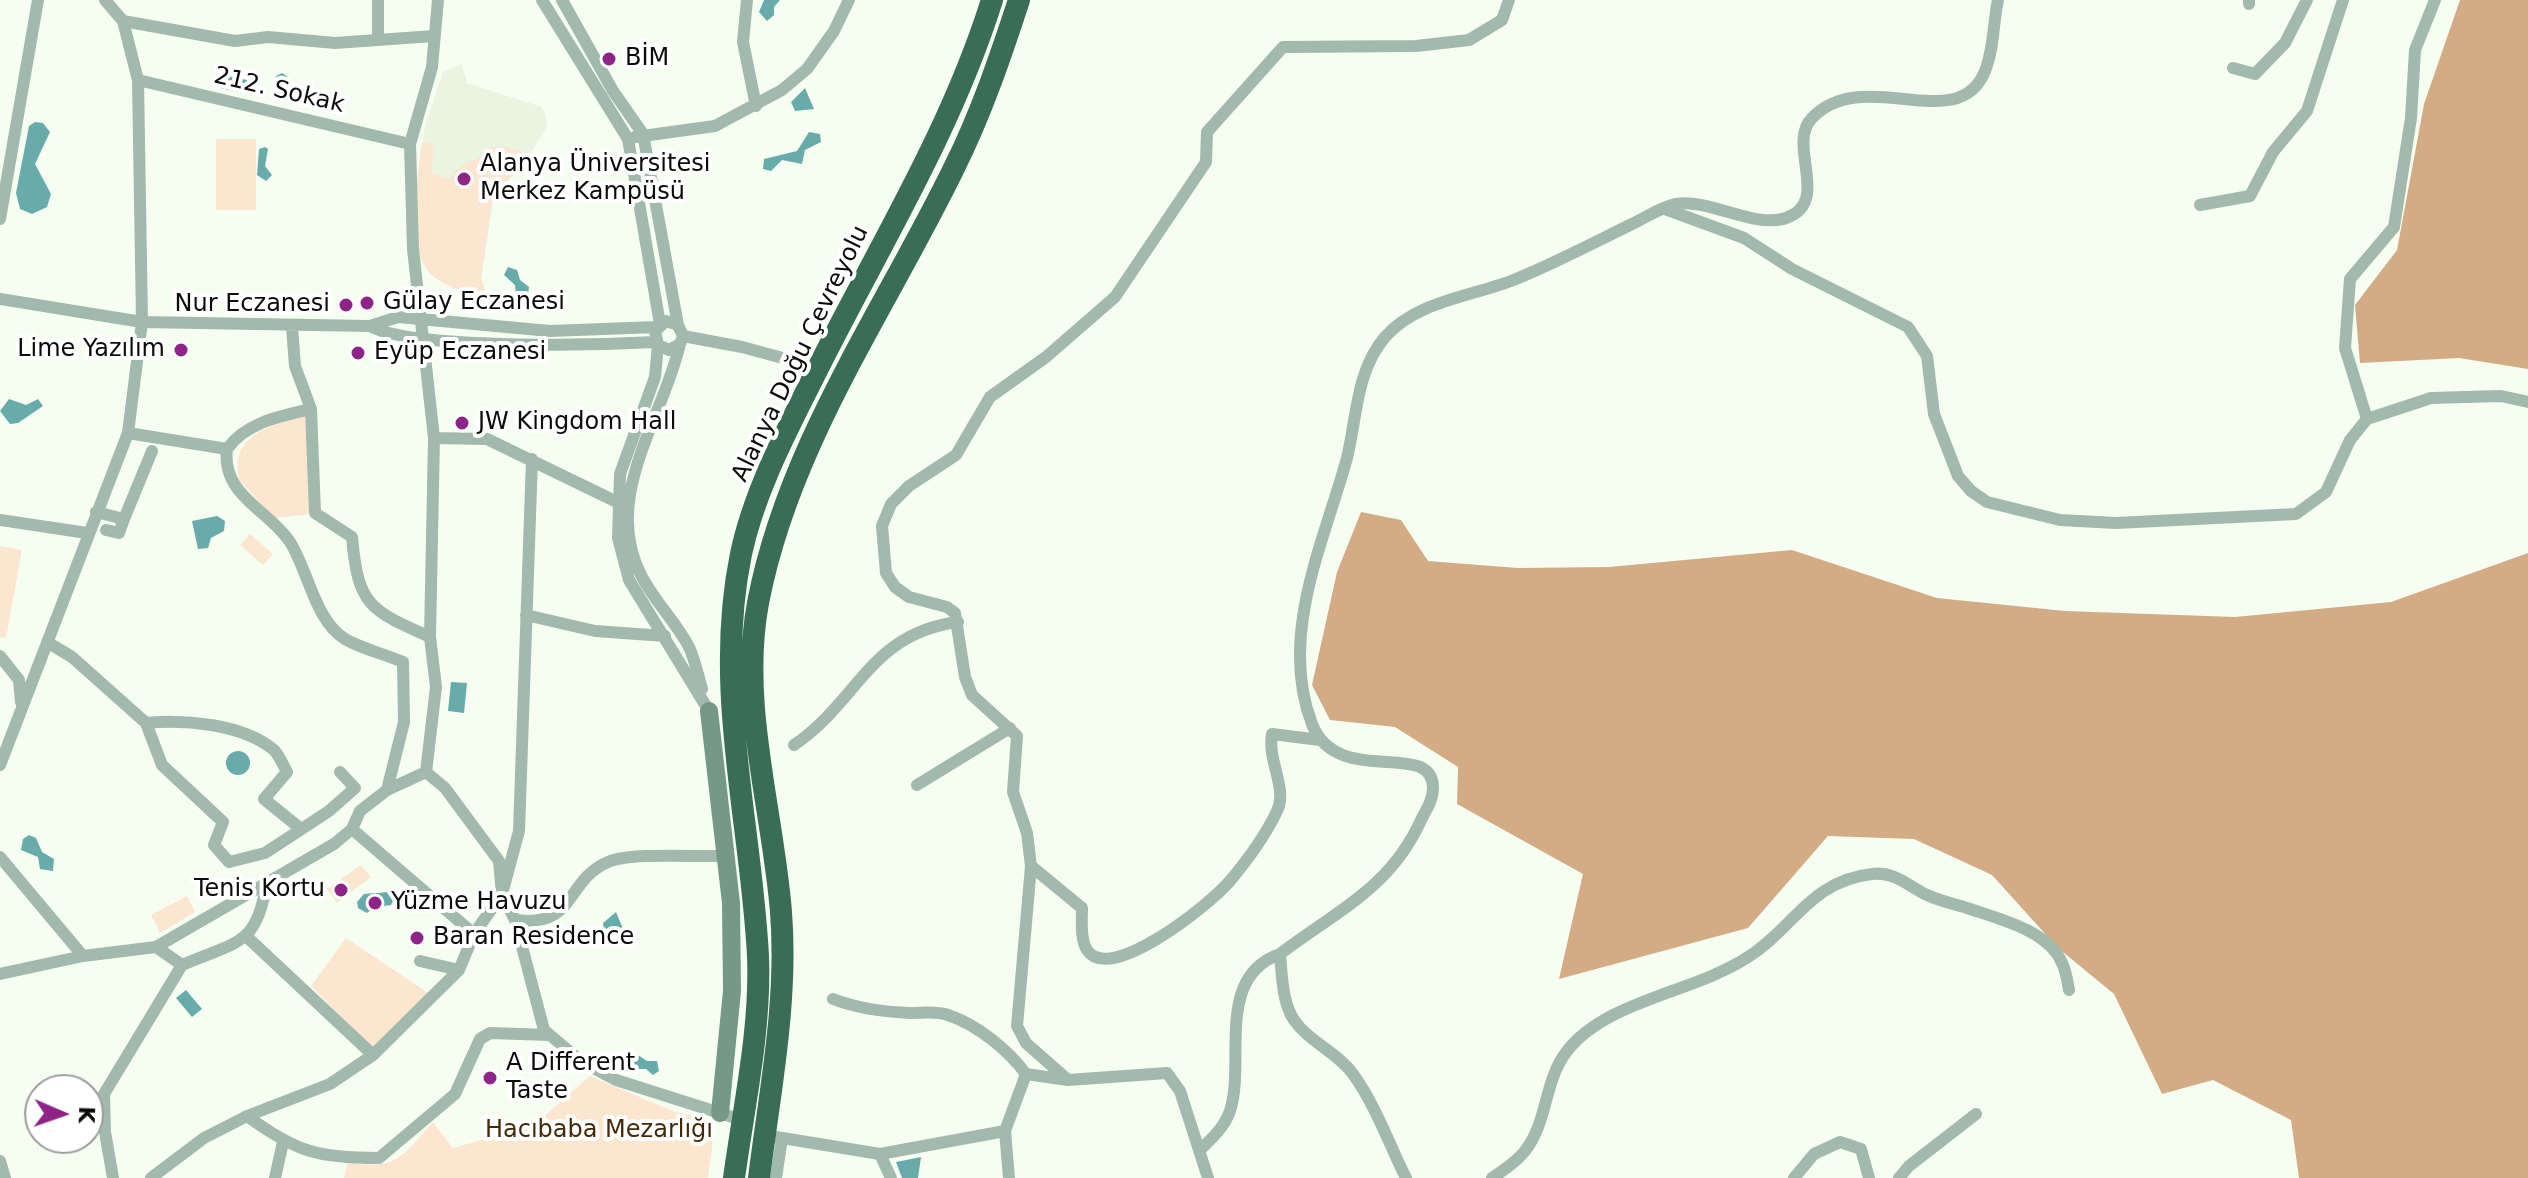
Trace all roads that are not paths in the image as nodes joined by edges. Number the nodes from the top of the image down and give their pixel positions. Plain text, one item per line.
1 (38, 0) edge
2 (105, 0) edge
3 (378, 0) edge
4 (438, 0) edge
5 (542, 0) edge
6 (562, 0) edge
7 (747, 0) edge
8 (849, 0) edge
9 (992, 0) edge
10 (1019, 0) edge
11 (1509, 0) edge
12 (1998, 0) edge
13 (2307, 0) edge
14 (2343, 0) edge
15 (2435, 0) edge
16 (123, 21) junction
17 (434, 36) junction
18 (378, 40) junction
19 (2233, 68) dead end
20 (138, 80) junction
21 (756, 106) junction
22 (643, 134) junction
23 (628, 139) junction
24 (410, 144) junction
25 (2200, 205) dead end
26 (1665, 209) junction
27 (0, 219) edge
28 (0, 299) edge
29 (422, 319) junction
30 (142, 322) junction
31 (370, 326) junction
32 (658, 326) junction
33 (292, 327) junction
34 (680, 335) junction
35 (421, 338) junction
36 (657, 344) junction
37 (790, 360) dead end
38 (2528, 402) edge
39 (311, 409) junction
40 (2367, 419) junction
41 (128, 433) junction
42 (434, 438) junction
43 (227, 449) junction
44 (152, 451) dead end
45 (532, 459) junction
46 (619, 503) junction
47 (96, 512) junction
48 (124, 519) junction
49 (0, 520) edge
50 (106, 530) dead end
51 (87, 533) junction
52 (526, 615) junction
53 (958, 622) junction
54 (665, 636) junction
55 (430, 637) junction
56 (47, 642) junction
57 (0, 656) edge
58 (21, 709) junction
59 (709, 711) junction
60 (146, 723) junction
61 (1010, 728) junction
62 (1320, 740) junction
63 (794, 745) dead end
64 (0, 765) edge
65 (340, 772) dead end
66 (426, 772) junction
67 (917, 785) dead end
68 (387, 790) junction
69 (301, 829) junction
70 (352, 829) junction
71 (726, 856) junction
72 (0, 857) edge
73 (1031, 866) junction
74 (266, 885) junction
75 (502, 894) junction
76 (515, 920) junction
77 (474, 934) junction
78 (247, 937) junction
79 (156, 947) junction
80 (1280, 954) junction
81 (83, 956) junction
82 (420, 961) dead end
83 (182, 965) junction
84 (459, 970) junction
85 (0, 974) edge
86 (2069, 990) dead end
87 (833, 999) dead end
88 (549, 1035) junction
89 (373, 1055) junction
90 (1026, 1074) junction
91 (1068, 1080) junction
92 (720, 1113) junction
93 (1976, 1114) dead end
94 (247, 1116) junction
95 (742, 1120) junction
96 (1005, 1131) junction
97 (773, 1136) junction
98 (283, 1142) junction
99 (1200, 1150) junction
100 (880, 1154) junction
101 (0, 1161) edge
102 (5, 1178) edge
103 (113, 1178) edge
104 (151, 1178) edge
105 (275, 1178) edge
106 (734, 1178) edge
107 (759, 1178) edge
108 (776, 1178) edge
109 (891, 1178) edge
110 (1009, 1178) edge
111 (1208, 1178) edge
112 (1406, 1178) edge
113 (1492, 1178) edge
114 (1794, 1178) edge
115 (1869, 1178) edge
116 (1899, 1178) edge

1 - 27 street
2 - 16 street
3 - 18 street
4 - 17 street
5 - 23 street
6 - 22 street
7 - 21 street
8 - 21 street
9 - 95 highway, Alanya Doğu Çevreyolu
10 - 97 highway, Alanya Doğu Çevreyolu
11 - 53 street
12 - 26 street
13 - 19 street
14 - 25 street
15 - 40 street
16 - 18 street
16 - 20 street
17 - 18 street
17 - 24 street
20 - 24 street, 212. Sokak
20 - 30 street
21 - 22 street
22 - 23 street
22 - 34 street
23 - 32 street
24 - 29 street
26 - 40 street
26 - 62 street
28 - 30 street
29 - 31 street
29 - 32 street
29 - 35 street
30 - 33 street
30 - 41 street
31 - 33 street
31 - 35 street
32 - 34 street
32 - 36 street
33 - 39 street
34 - 36 street
34 - 37 street
34 - 59 street
35 - 36 street
35 - 42 street
36 - 46 street
38 - 40 street
39 - 43 street
39 - 55 street
41 - 43 street
41 - 47 street
42 - 45 street
42 - 55 street
43 - 68 street
44 - 48 street
45 - 46 street
45 - 52 street
46 - 54 street
47 - 48 street
47 - 51 street
48 - 50 street
49 - 51 street
51 - 56 street
52 - 54 street
52 - 75 street
53 - 61 street
53 - 63 street
54 - 59 street
55 - 66 street
56 - 58 street
56 - 60 street
57 - 58 street
58 - 64 street
59 - 71 street
60 - 69 street
60 - 69 street
61 - 67 street
61 - 73 street
62 - 73 street
62 - 80 street
65 - 69 street
66 - 68 street
66 - 75 street
68 - 70 street
70 - 74 street
70 - 77 street
71 - 76 street
71 - 92 street
72 - 81 street
73 - 91 street
74 - 78 street
74 - 79 street
75 - 76 street
75 - 77 street
76 - 88 street
77 - 84 street
78 - 83 street
78 - 89 street
79 - 81 street
79 - 83 street
80 - 99 street
80 - 112 street
81 - 85 street
82 - 84 street
83 - 103 street
84 - 89 street
86 - 113 street
87 - 90 street
88 - 92 street
88 - 98 street
89 - 94 street
90 - 91 street
90 - 96 street
91 - 99 street
92 - 95 street
93 - 116 street
94 - 98 street
94 - 104 street
95 - 106 highway, Alanya Doğu Çevreyolu
96 - 100 street
96 - 110 street
97 - 100 street
97 - 107 highway, Alanya Doğu Çevreyolu
97 - 108 street
98 - 105 street
99 - 111 street
100 - 109 street
101 - 102 street
114 - 115 street

